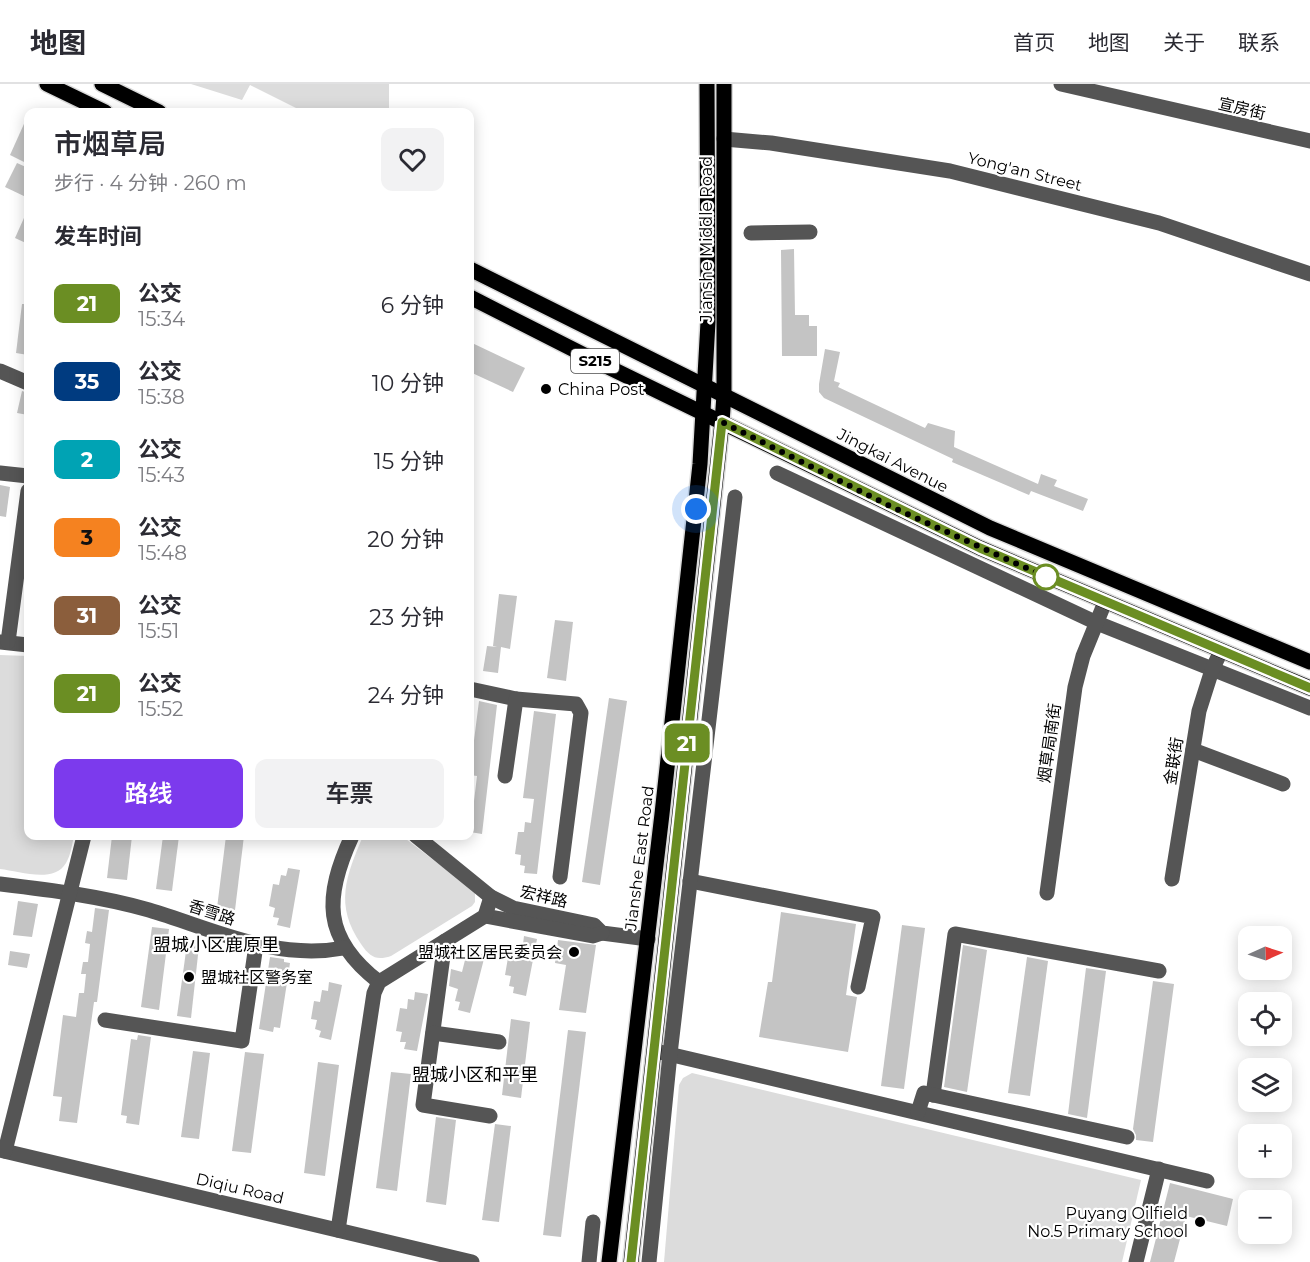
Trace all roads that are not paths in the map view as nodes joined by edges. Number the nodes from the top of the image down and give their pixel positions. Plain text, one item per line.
1 (47, 84) edge
2 (102, 84) edge
3 (707, 84) edge
4 (724, 84) edge
5 (1061, 84) edge
6 (97, 108) edge
7 (151, 108) edge
8 (724, 139) junction
9 (1310, 141) edge
10 (810, 232) dead end
11 (751, 233) dead end
12 (474, 271) edge
13 (1310, 274) edge
14 (474, 299) edge
15 (0, 371) edge
16 (24, 382) edge
17 (706, 386) junction
18 (724, 395) junction
19 (704, 413) junction
20 (722, 422) junction
21 (0, 473) edge
22 (777, 473) dead end
23 (24, 476) edge
24 (735, 497) dead end
25 (24, 516) edge
26 (1105, 602) junction
27 (1097, 623) junction
28 (4, 642) edge
29 (24, 644) edge
30 (1221, 651) junction
31 (1310, 662) edge
32 (1212, 670) junction
33 (1310, 688) edge
34 (474, 690) edge
35 (516, 699) junction
36 (1310, 708) edge
37 (1193, 750) junction
38 (505, 776) dead end
39 (1284, 784) dead end
40 (83, 840) edge
41 (350, 840) edge
42 (421, 840) edge
43 (560, 877) dead end
44 (1172, 879) dead end
45 (690, 881) junction
46 (0, 884) edge
47 (70, 893) junction
48 (1047, 893) dead end
49 (490, 897) junction
50 (484, 916) junction
51 (602, 933) junction
52 (648, 939) junction
53 (445, 941) junction
54 (256, 945) junction
55 (344, 948) junction
56 (1159, 970) dead end
57 (379, 982) junction
58 (858, 987) dead end
59 (105, 1020) dead end
60 (433, 1033) junction
61 (499, 1042) dead end
62 (653, 1050) junction
63 (670, 1054) junction
64 (933, 1095) junction
65 (918, 1113) junction
66 (490, 1116) dead end
67 (1044, 1119) junction
68 (1127, 1137) dead end
69 (1039, 1141) junction
70 (2, 1151) edge
71 (1159, 1169) junction
72 (1206, 1180) dead end
73 (593, 1222) dead end
74 (338, 1230) junction
75 (472, 1262) edge
76 (589, 1262) edge
77 (609, 1262) edge
78 (630, 1262) edge
79 (649, 1262) edge
80 (1136, 1262) edge

1 - 6 main road
2 - 7 main road
3 - 17 main road, Jianshe Middle Road
4 - 8 main road, Jianshe Middle Road
5 - 9 street, 宣房街
8 - 13 street, Yong'an Street
8 - 18 main road, Jianshe Middle Road
10 - 11 street
12 - 17 main road, Jingkai Avenue / S215
14 - 19 main road, S215
15 - 16 street
17 - 18 main road, Jingkai Avenue / S215
17 - 19 main road, Jianshe East Road
18 - 20 main road, Jianshe East Road
18 - 31 main road, Jingkai Avenue / S215
19 - 20 main road, S215
19 - 52 main road, Jianshe East Road
20 - 26 main road, S215
20 - 62 main road, Jianshe East Road
21 - 23 street
22 - 27 street
24 - 45 street
25 - 28 street
26 - 27 street, 烟草局南街
26 - 30 main road, S215
27 - 32 street
27 - 48 street, 烟草局南街
28 - 29 street
30 - 32 street, 金联街
30 - 33 main road, S215
32 - 36 street
32 - 37 street, 金联街
34 - 35 street
35 - 38 street
35 - 43 street
37 - 39 street
37 - 44 street, 金联街
40 - 47 street
41 - 55 street
42 - 49 street, 宏祥路
45 - 58 street
45 - 63 street
46 - 47 street, 香雪路
47 - 54 street, 香雪路
47 - 70 street
49 - 50 street
49 - 51 street, 宏祥路
50 - 51 street
50 - 53 street
51 - 52 street, 宏祥路
52 - 77 main road, Jianshe East Road
53 - 57 street
53 - 60 street
54 - 55 street, 香雪路
54 - 59 street
55 - 57 street
56 - 64 street
57 - 74 street
60 - 61 street
60 - 66 street
62 - 63 street
62 - 78 main road, Jianshe East Road
63 - 65 street
63 - 79 street
64 - 65 street
64 - 67 street
65 - 69 street
67 - 68 street
67 - 69 street
69 - 71 street
70 - 74 street, Diqiu Road
71 - 72 street
71 - 80 street
73 - 76 street
74 - 75 street, Diqiu Road

